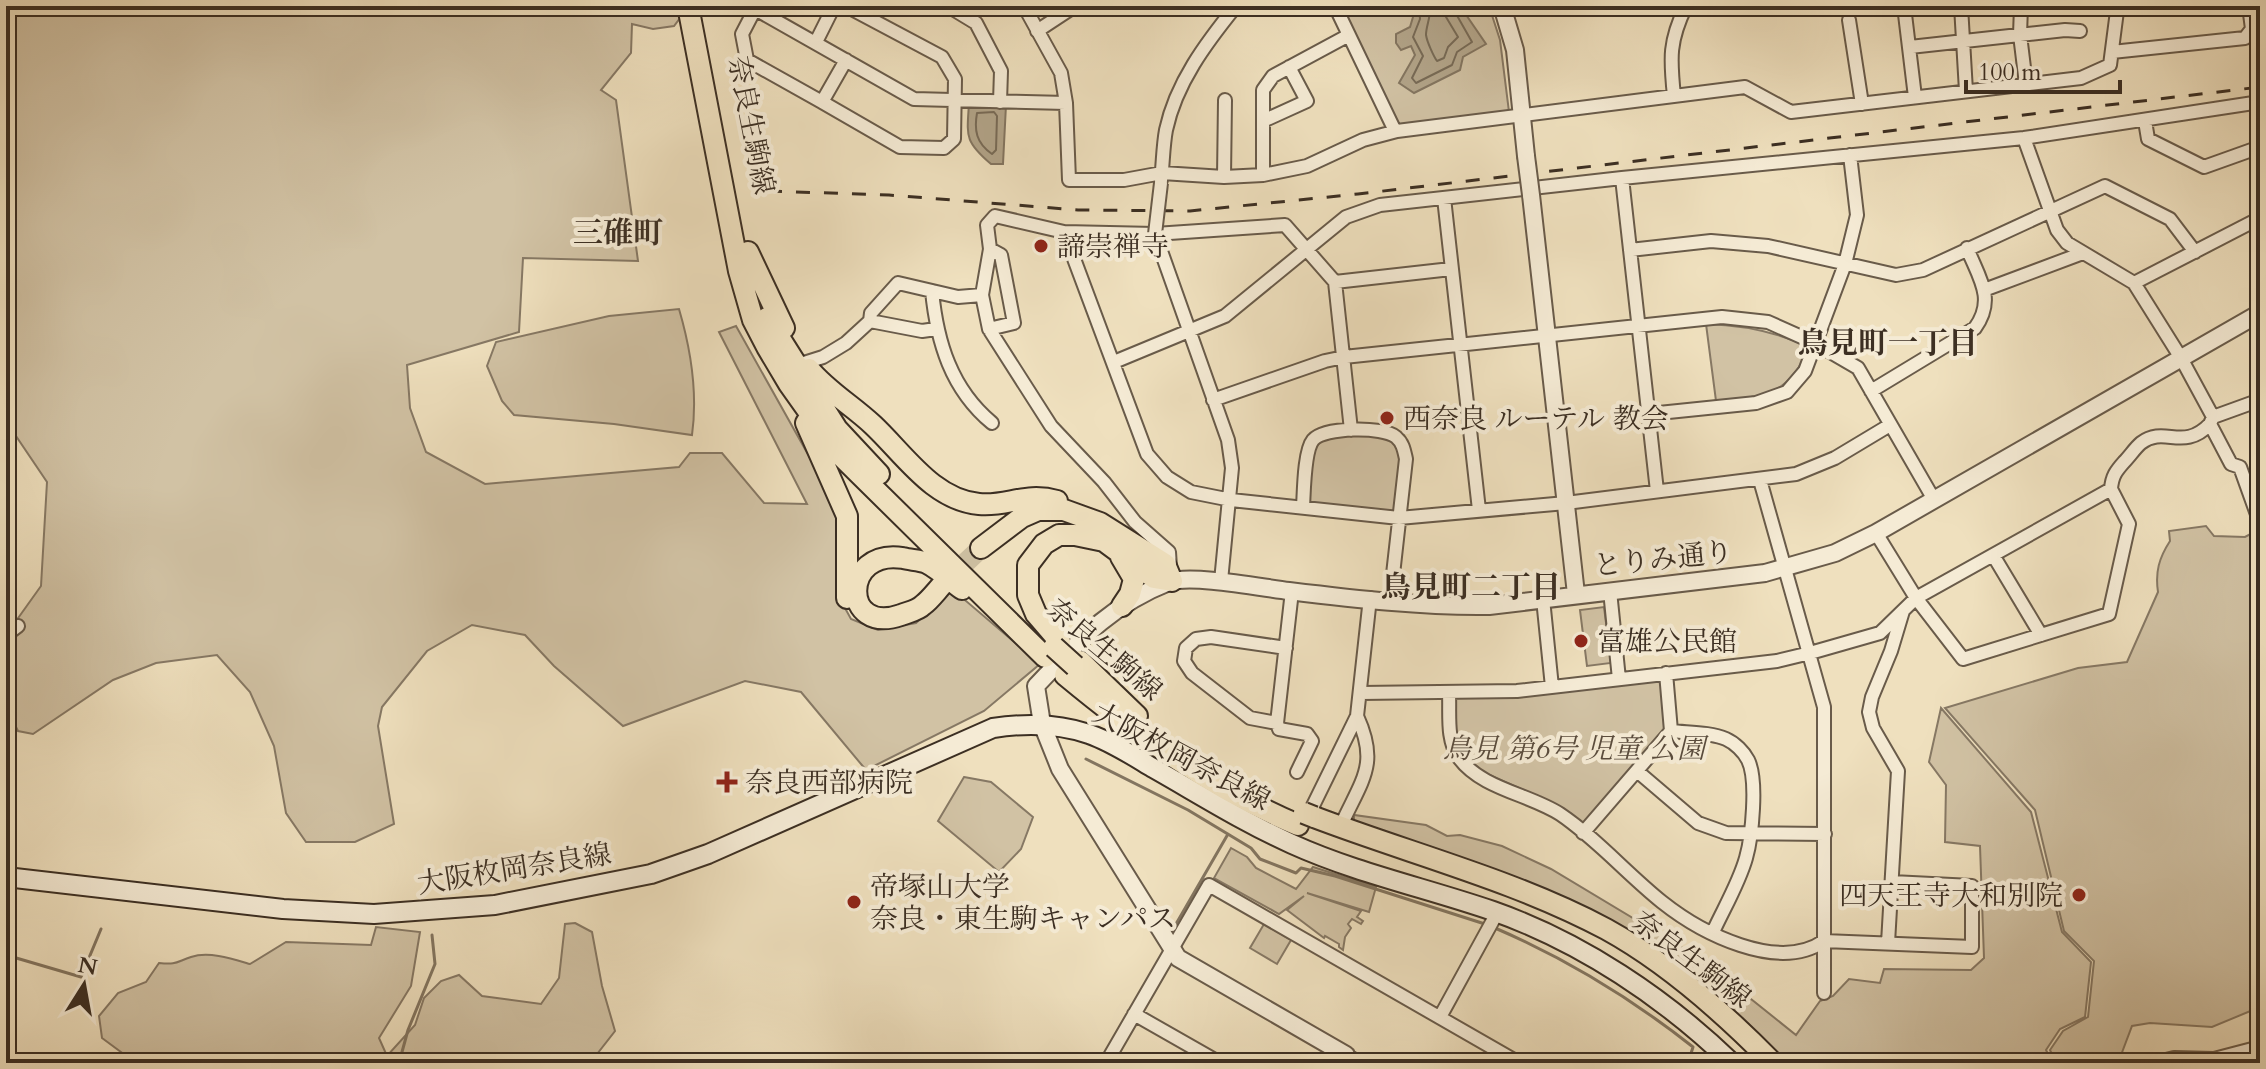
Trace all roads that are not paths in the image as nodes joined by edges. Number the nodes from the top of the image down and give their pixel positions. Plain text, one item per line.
1 (688, 6) edge
2 (700, 6) edge
3 (834, 6) edge
4 (846, 6) edge
5 (875, 6) edge
6 (948, 6) edge
7 (1024, 6) edge
8 (1075, 6) edge
9 (1236, 6) edge
10 (1335, 6) edge
11 (1502, 6) edge
12 (1686, 6) edge
13 (1904, 6) edge
14 (1961, 6) edge
15 (2021, 6) edge
16 (2121, 6) edge
17 (2249, 6) edge
18 (753, 8) edge
19 (868, 18) junction
20 (1849, 20) dead end
21 (1037, 31) junction
22 (2080, 31) dead end
23 (1349, 35) junction
24 (2020, 35) junction
25 (1963, 41) junction
26 (816, 42) junction
27 (1910, 47) junction
28 (2112, 52) junction
29 (846, 60) junction
30 (1289, 67) junction
31 (2026, 84) junction
32 (1966, 91) junction
33 (1674, 96) junction
34 (1915, 97) junction
35 (955, 100) junction
36 (1225, 100) dead end
37 (822, 102) junction
38 (1000, 102) junction
39 (2260, 102) edge
40 (1066, 103) junction
41 (1862, 104) junction
42 (1522, 116) junction
43 (1263, 121) junction
44 (2145, 121) junction
45 (1395, 131) junction
46 (2024, 138) junction
47 (2260, 147) edge
48 (1850, 155) junction
49 (1263, 175) junction
50 (1224, 177) junction
51 (1161, 178) junction
52 (1622, 178) junction
53 (1444, 198) junction
54 (2049, 211) junction
55 (2260, 218) edge
56 (1064, 232) junction
57 (1155, 234) junction
58 (1967, 248) junction
59 (990, 249) junction
60 (1306, 249) junction
61 (1630, 250) junction
62 (748, 252) junction
63 (2195, 252) junction
64 (2083, 253) junction
65 (1845, 264) junction
66 (1451, 269) junction
67 (1335, 282) junction
68 (2134, 283) junction
69 (1984, 290) junction
70 (932, 291) junction
71 (982, 295) junction
72 (2260, 313) edge
73 (870, 321) junction
74 (1638, 325) junction
75 (936, 329) junction
76 (989, 329) junction
77 (1189, 332) junction
78 (1547, 335) junction
79 (1815, 343) junction
80 (1460, 344) junction
81 (1344, 357) junction
82 (2181, 358) junction
83 (1114, 362) junction
84 (804, 363) junction
85 (789, 384) junction
86 (1871, 391) junction
87 (1213, 400) junction
88 (2260, 400) edge
89 (1649, 414) junction
90 (2212, 420) junction
91 (992, 423) dead end
92 (1890, 425) junction
93 (1351, 430) junction
94 (1760, 480) junction
95 (2111, 489) junction
96 (1657, 491) junction
97 (1933, 498) junction
98 (1231, 500) junction
99 (1566, 503) junction
100 (1303, 507) junction
101 (1479, 510) junction
102 (1399, 518) junction
103 (2259, 520) edge
104 (1102, 532) junction
105 (1876, 533) junction
106 (982, 550) tunnel mouth
107 (1993, 555) junction
108 (1785, 569) junction
109 (1172, 581) junction
110 (1221, 581) junction
111 (1292, 591) junction
112 (1610, 591) junction
113 (1576, 594) junction
114 (1370, 598) junction
115 (1916, 598) junction
116 (1543, 599) junction
117 (1390, 601) junction
118 (1122, 606) junction
119 (1903, 611) junction
120 (18, 626) dead end
121 (6, 635) edge
122 (2041, 635) junction
123 (1286, 648) junction
124 (1053, 649) junction
125 (1810, 653) junction
126 (1073, 667) junction
127 (1666, 673) junction
128 (1619, 679) junction
129 (1552, 687) junction
130 (1361, 693) junction
131 (1449, 693) junction
132 (1357, 716) junction
133 (1277, 723) junction
134 (1042, 724) junction
135 (1671, 731) junction
136 (1637, 771) junction
137 (1297, 772) dead end
138 (1344, 819) dead end
139 (1304, 826) junction
140 (1583, 833) junction
141 (1750, 834) junction
142 (1825, 834) junction
143 (6, 877) edge
144 (1892, 882) junction
145 (1497, 913) junction
146 (1713, 932) junction
147 (1824, 941) junction
148 (1888, 943) junction
149 (1172, 950) junction
150 (1824, 993) dead end
151 (1134, 1014) junction
152 (1440, 1017) junction
153 (2260, 1047) edge
154 (1349, 1060) edge
155 (1106, 1063) edge
156 (1220, 1063) edge
157 (1519, 1063) edge
158 (1732, 1063) edge
159 (1753, 1063) edge
160 (1773, 1063) edge
161 (2154, 1063) edge

1 - 85 main road, 奈良生駒線
2 - 62 main road, 奈良生駒線
3 - 26 street
4 - 19 street
5 - 19 street
6 - 38 street
7 - 21 street
8 - 21 street
9 - 51 street
10 - 23 street
11 - 42 street
12 - 33 street
13 - 27 street
14 - 25 street
15 - 24 street
16 - 28 street
17 - 28 street
18 - 26 street
18 - 37 street
19 - 35 street
20 - 41 street
21 - 40 street
22 - 24 street
23 - 30 street
23 - 45 street
24 - 25 street
24 - 31 street
25 - 27 street
25 - 32 street
26 - 29 street
27 - 34 street
28 - 31 street
29 - 35 street
29 - 37 street
30 - 43 street
30 - 43 street
31 - 32 street
32 - 34 street
33 - 41 street
33 - 42 street
34 - 41 street
35 - 37 street
35 - 38 street
36 - 50 street
38 - 40 street
39 - 44 street
40 - 51 street
42 - 45 street
42 - 78 street, bridge
43 - 49 street
44 - 46 street
44 - 47 street
45 - 49 street
46 - 48 street
46 - 54 street
48 - 52 street
48 - 65 street
49 - 50 street
50 - 51 street
51 - 57 street, bridge
52 - 53 street
52 - 61 street
53 - 60 street
53 - 66 street
54 - 58 street
54 - 63 street
54 - 64 street
55 - 63 street
56 - 57 street
56 - 59 street
56 - 83 street
57 - 60 street
57 - 77 street
58 - 65 street
58 - 69 street
59 - 71 street
59 - 76 street
60 - 67 street
60 - 77 street
61 - 65 street
61 - 74 street
62 - 84 main road
62 - 124 main road, 奈良生駒線
63 - 68 street
64 - 68 street
64 - 69 street
65 - 79 street
66 - 67 street
66 - 80 street
67 - 81 street
68 - 82 street
69 - 86 street
70 - 71 street
70 - 73 street
70 - 75 street
71 - 76 street
72 - 82 street, とりみ通り
73 - 75 street
73 - 84 street
74 - 78 street
74 - 79 street
74 - 89 street
75 - 91 street
76 - 109 street
77 - 83 street
77 - 87 street
78 - 80 street
78 - 99 street
79 - 86 street
79 - 89 street
80 - 81 street
80 - 101 street
81 - 87 street
81 - 93 street
82 - 90 street
82 - 97 street, とりみ通り
83 - 98 street
84 - 104 main road
85 - 124 main road, 奈良生駒線
85 - 124 main road
86 - 92 street
87 - 98 street
88 - 90 street
89 - 96 street
90 - 95 street
90 - 103 street
92 - 94 street
92 - 97 street
93 - 100 street
93 - 102 street
94 - 96 street
94 - 108 street
95 - 107 street
95 - 122 street
96 - 99 street
97 - 105 street, とりみ通り
98 - 100 street
98 - 110 street
99 - 101 street
99 - 113 street
100 - 102 street
101 - 102 street
102 - 117 street
104 - 106 main road
104 - 109 main road
104 - 118 main road
104 - 124 main road
105 - 108 street, とりみ通り
105 - 115 street
107 - 115 street
107 - 122 street
108 - 112 street, とりみ通り
108 - 125 street
109 - 110 street, とりみ通り
109 - 118 street, とりみ通り
110 - 111 street, とりみ通り
111 - 114 street, とりみ通り
111 - 123 street
112 - 113 street, とりみ通り
112 - 128 street
113 - 116 street, とりみ通り
114 - 117 street, とりみ通り
114 - 130 street
115 - 119 street
115 - 122 street
116 - 117 street, とりみ通り
116 - 129 street
118 - 134 street, とりみ通り
119 - 125 street
119 - 144 street
120 - 121 street
123 - 133 street
123 - 133 street
124 - 126 main road, 奈良生駒線
125 - 127 street
125 - 142 street
126 - 139 main road, 奈良生駒線
126 - 139 main road, 奈良生駒線
127 - 128 street
127 - 135 street
128 - 129 street
129 - 131 street
130 - 131 street
130 - 132 street
131 - 140 street
132 - 138 street
132 - 139 street
133 - 137 street
134 - 139 main road, 大阪枚岡奈良線
134 - 143 main road, 大阪枚岡奈良線
134 - 149 street
135 - 136 street
135 - 141 street
136 - 140 street
136 - 141 street
139 - 145 main road, 大阪枚岡奈良線
139 - 159 main road, 奈良生駒線
139 - 160 main road, 奈良生駒線
140 - 146 street
141 - 142 street
141 - 146 street
142 - 147 street
144 - 148 street
144 - 148 street
145 - 152 street
145 - 158 main road, 大阪枚岡奈良線
146 - 147 street
147 - 148 street
147 - 150 street
149 - 151 street
149 - 152 street
149 - 154 street
151 - 155 street
151 - 156 street
152 - 157 street
153 - 161 street

